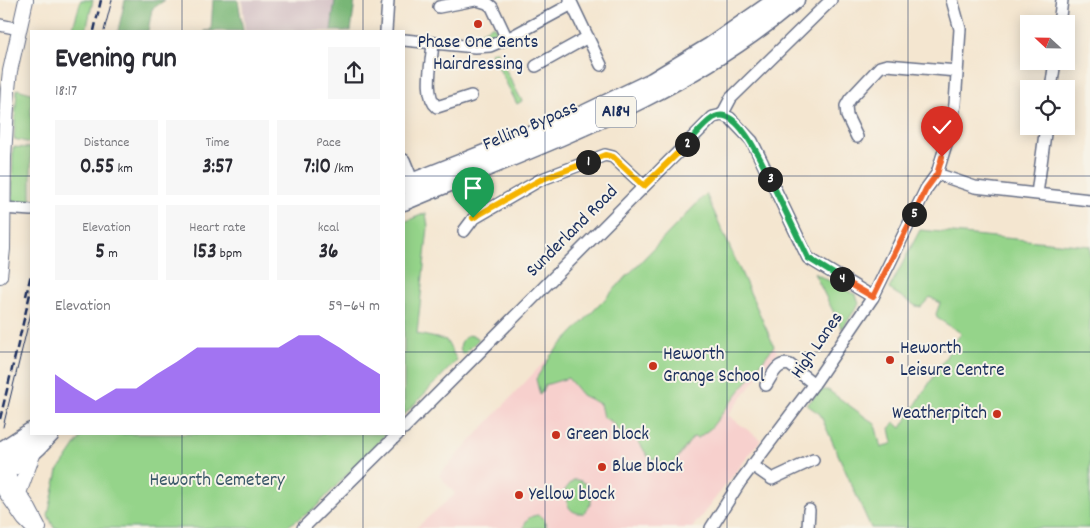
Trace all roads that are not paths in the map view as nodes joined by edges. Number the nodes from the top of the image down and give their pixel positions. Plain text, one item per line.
1 (26, 0) edge
2 (388, 0) edge
3 (476, 0) edge
4 (776, 0) edge
5 (796, 0) edge
6 (831, 0) edge
7 (952, 0) edge
8 (1062, 0) edge
9 (571, 2) edge
10 (445, 4) edge
11 (1060, 15) edge
12 (0, 26) edge
13 (19, 30) junction
14 (386, 30) edge
15 (588, 37) junction
16 (507, 39) junction
17 (405, 40) edge
18 (433, 43) junction
19 (601, 65) dead end
20 (536, 66) dead end
21 (957, 71) junction
22 (4, 89) edge
23 (471, 96) dead end
24 (722, 115) junction
25 (1045, 135) edge
26 (857, 137) dead end
27 (2, 157) edge
28 (405, 163) edge
29 (937, 174) junction
30 (644, 186) junction
31 (412, 187) edge
32 (1037, 194) junction
33 (405, 200) edge
34 (1090, 200) edge
35 (3, 208) junction
36 (30, 210) edge
37 (464, 232) dead end
38 (0, 276) edge
39 (873, 297) junction
40 (814, 384) junction
41 (766, 385) dead end
42 (405, 427) edge
43 (30, 432) edge
44 (52, 435) edge
45 (54, 435) edge
46 (397, 435) edge
47 (0, 451) edge
48 (36, 451) junction
49 (813, 460) dead end
50 (752, 465) junction
51 (1, 471) edge
52 (19, 493) junction
53 (0, 503) edge
54 (809, 510) dead end
55 (20, 513) junction
56 (33, 528) edge
57 (39, 528) edge
58 (303, 528) edge
59 (711, 528) edge
60 (808, 528) edge

1 - 13 main road
2 - 14 street
3 - 10 street
3 - 16 street
4 - 31 highway, Felling Bypass / A184
5 - 31 highway, Felling Bypass / A184
6 - 24 street, Sunderland Road
7 - 21 street, High Lanes
8 - 11 street
9 - 15 street
9 - 16 street
12 - 13 street
13 - 22 main road
15 - 19 street
15 - 20 street
16 - 18 street
17 - 18 street
18 - 23 street
21 - 26 street
21 - 29 street, High Lanes
22 - 27 main road
24 - 30 street, Sunderland Road
24 - 39 street
25 - 32 street
27 - 35 main road
28 - 31 street
29 - 32 street
29 - 39 street, High Lanes
30 - 37 street
30 - 42 street, Sunderland Road
31 - 33 highway, Felling Bypass / A184
32 - 34 street
35 - 36 street
35 - 38 main road
39 - 40 street, High Lanes
40 - 41 street
40 - 50 street, High Lanes
43 - 47 highway
44 - 51 main road
45 - 48 highway
46 - 58 street
48 - 51 highway
48 - 52 main road
49 - 50 street
50 - 59 street, High Lanes
51 - 52 main road
51 - 55 main road
52 - 57 main road
53 - 55 main road
54 - 60 street
55 - 56 main road

